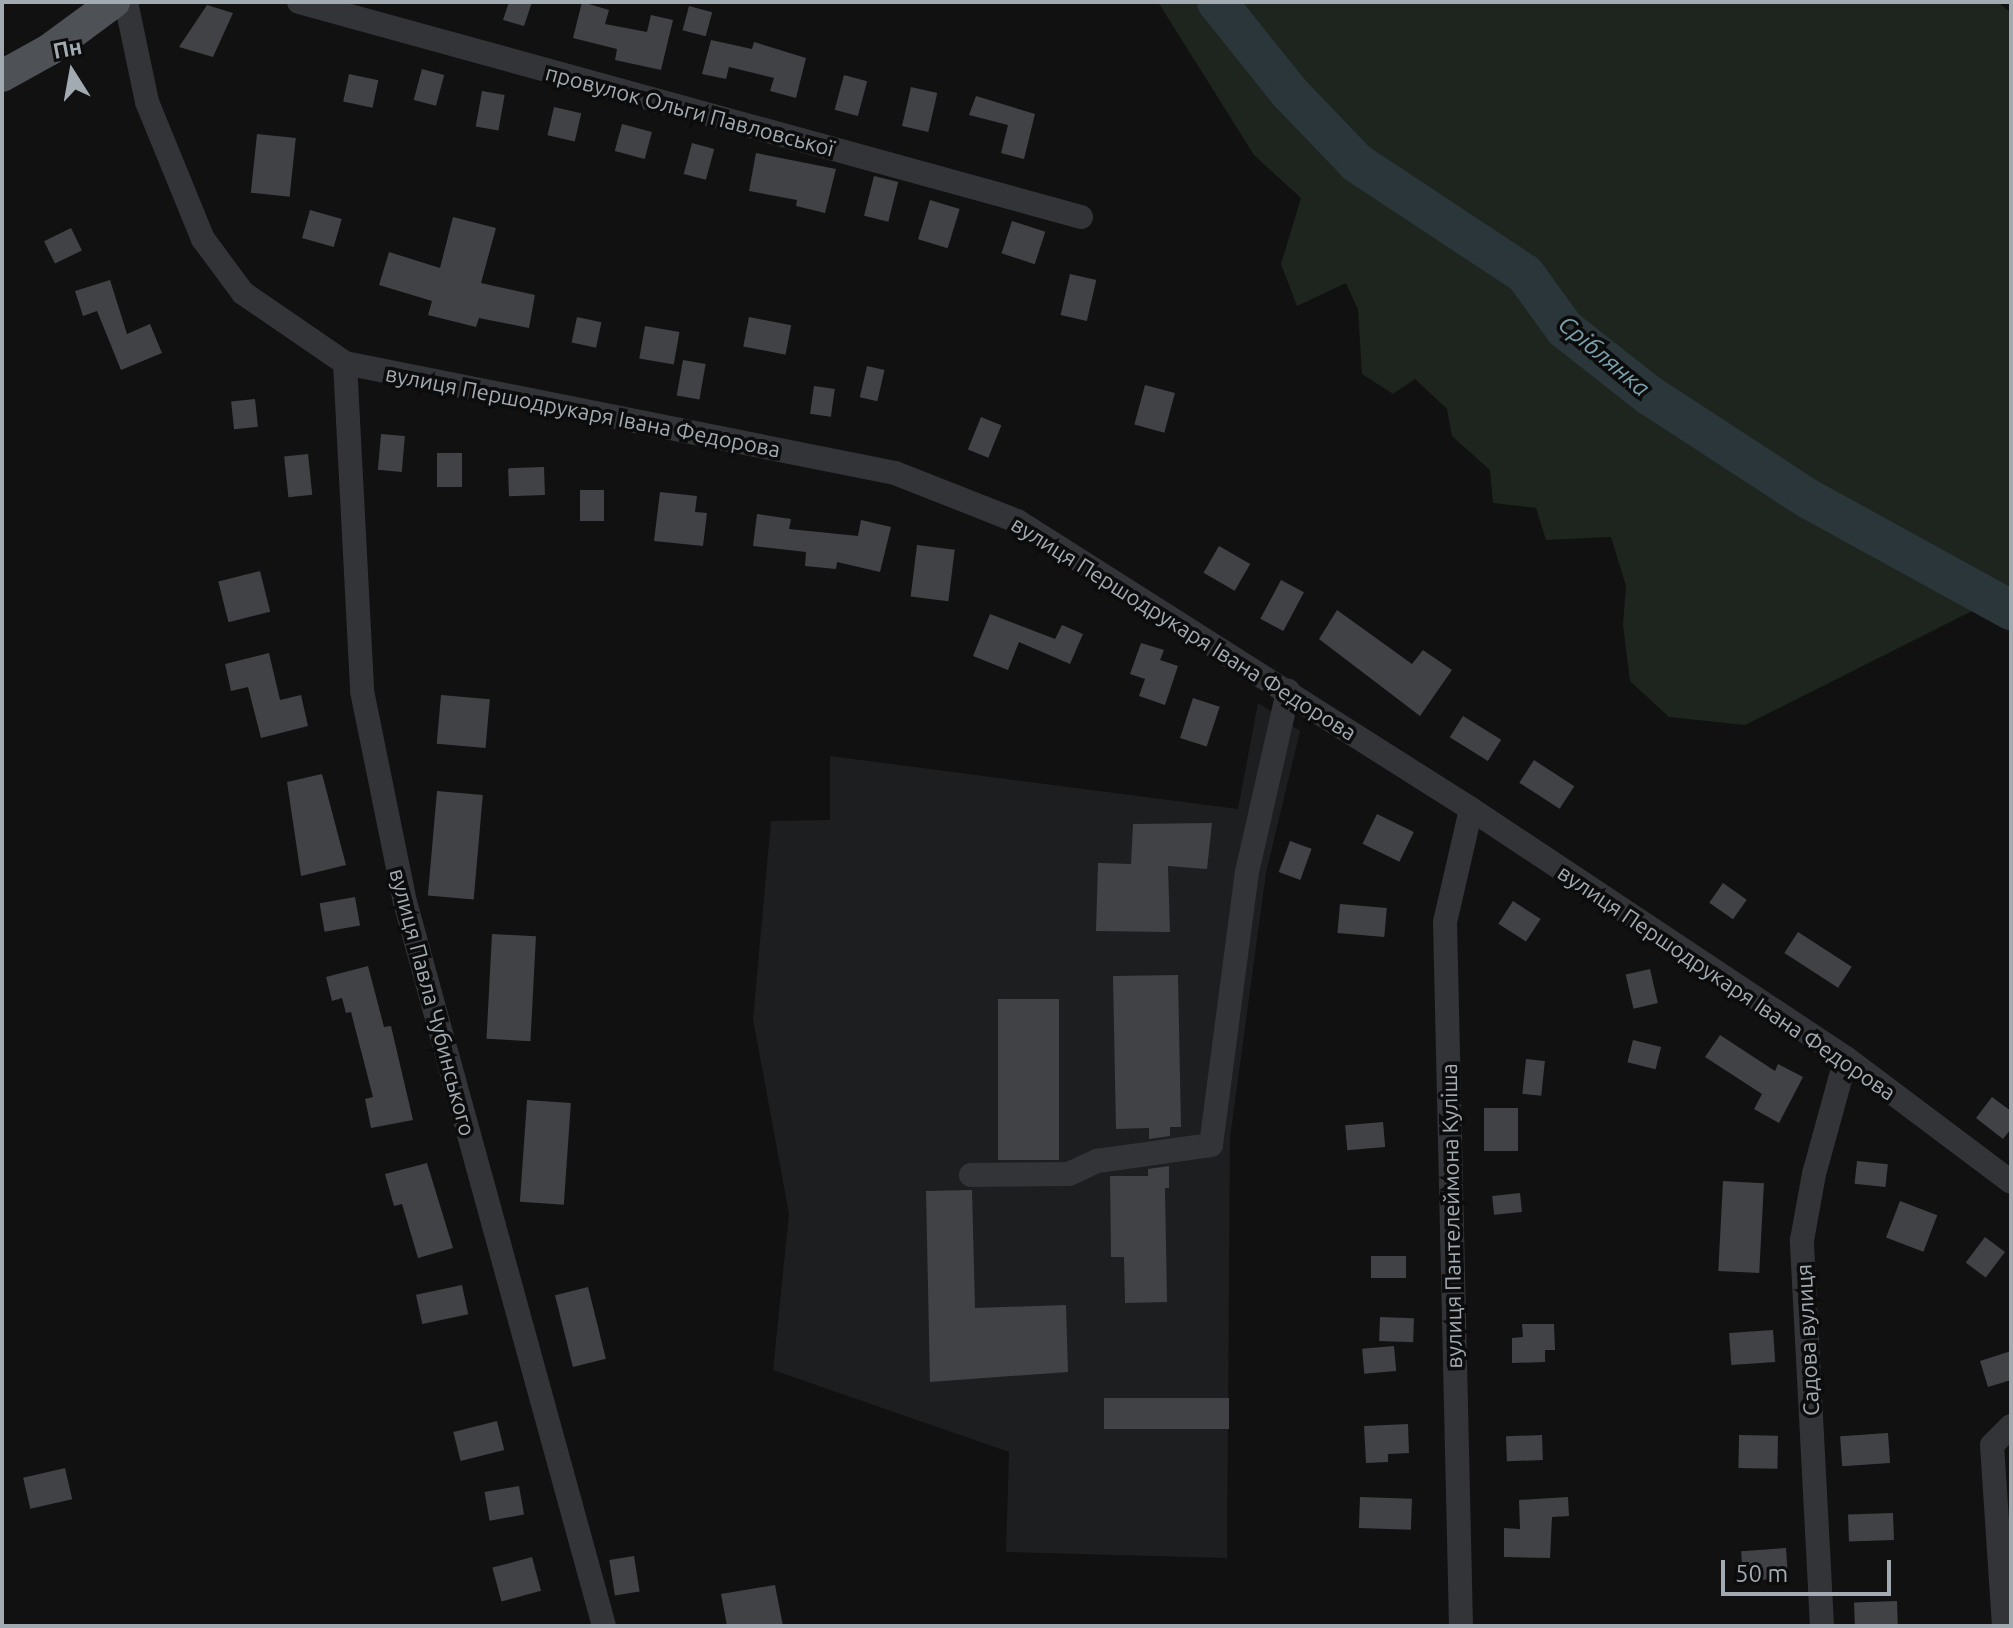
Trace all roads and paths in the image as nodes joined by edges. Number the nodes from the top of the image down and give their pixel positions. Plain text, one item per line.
1 (114, 2) edge
2 (126, 2) edge
3 (299, 2) edge
4 (2, 76) edge
5 (1081, 217) dead end
6 (345, 363) junction
7 (1288, 691) junction
8 (1471, 809) junction
9 (1846, 1058) junction
10 (971, 1175) dead end
11 (2011, 1182) edge
12 (2011, 1426) edge
13 (604, 1626) edge
14 (1461, 1626) edge
15 (1822, 1626) edge
16 (2004, 1626) edge

1 - 4 main road
2 - 6 street, вулиця Першодрукаря Івана Федорова
3 - 5 street, провулок Ольги Павловської
6 - 7 street, вулиця Першодрукаря Івана Федорова
6 - 13 street, вулиця Павла Чубинського
7 - 8 street, вулиця Першодрукаря Івана Федорова
7 - 10 street
8 - 9 street, вулиця Першодрукаря Івана Федорова
8 - 14 street, вулиця Пантелеймона Куліша
9 - 11 street, вулиця Першодрукаря Івана Федорова
9 - 15 street, Садова вулиця
12 - 16 street

